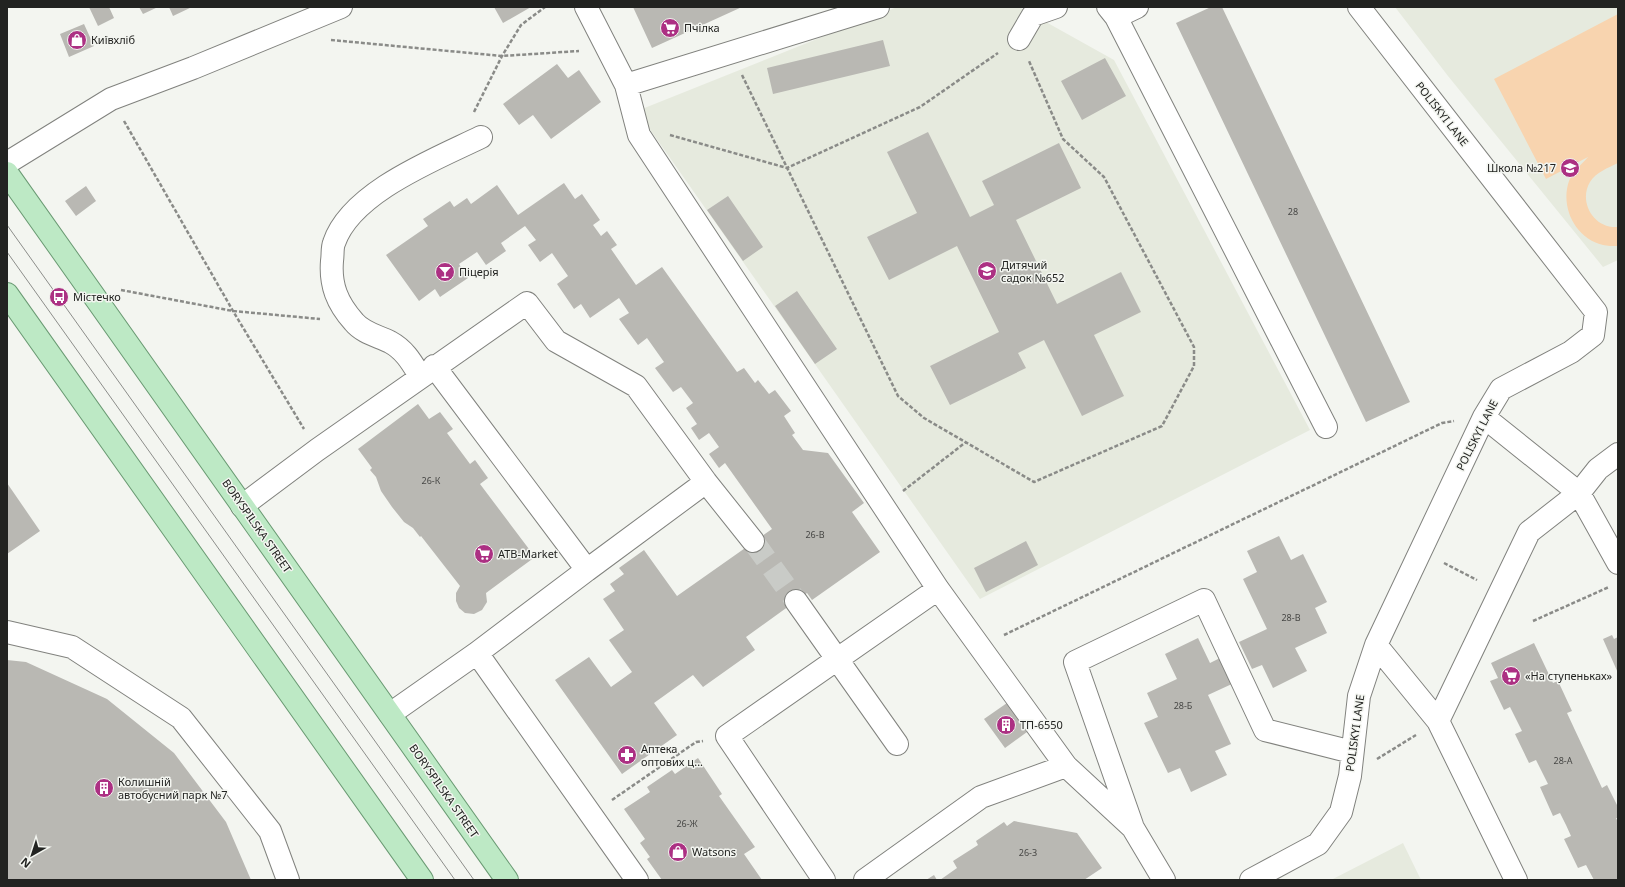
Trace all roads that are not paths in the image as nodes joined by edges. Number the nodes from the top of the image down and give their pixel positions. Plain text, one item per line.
1 (341, 7) edge
2 (586, 7) edge
3 (878, 7) edge
4 (1056, 7) edge
5 (1137, 7) edge
6 (1359, 7) edge
7 (1112, 12) edge
8 (1019, 39) road end
9 (626, 85) junction
10 (475, 140) road end
11 (7, 163) edge
12 (7, 173) edge
13 (7, 294) edge
14 (427, 371) junction
15 (1484, 417) junction
16 (1326, 427) dead end
17 (1618, 454) edge
18 (706, 482) junction
19 (1579, 493) junction
20 (242, 506) junction
21 (753, 541) tunnel mouth
22 (1618, 563) edge
23 (587, 570) junction
24 (938, 589) junction
25 (796, 601) tunnel mouth
26 (7, 632) edge
27 (1376, 645) junction
28 (477, 653) junction
29 (836, 660) junction
30 (390, 714) junction
31 (1438, 721) junction
32 (897, 744) dead end
33 (1352, 752) junction
34 (1066, 766) junction
35 (1133, 828) junction
36 (288, 880) edge
37 (422, 880) edge
38 (507, 880) edge
39 (637, 880) edge
40 (824, 880) edge
41 (865, 880) edge
42 (1164, 880) edge
43 (1251, 880) edge
44 (1516, 880) edge

1 - 11 street
2 - 9 street
3 - 9 street
4 - 8 street
5 - 7 street
6 - 15 street, POLISKYI LANE
7 - 16 street
9 - 24 street
10 - 14 street
12 - 20 main road, BORYSPILSKA STREET
13 - 37 main road
14 - 18 street
14 - 20 street
14 - 23 street
15 - 19 street
15 - 27 street, POLISKYI LANE
17 - 19 street
18 - 21 street
18 - 23 street
19 - 22 street
19 - 31 street
20 - 30 main road, BORYSPILSKA STREET
23 - 28 street
24 - 29 street
24 - 34 street
25 - 29 street
26 - 36 street
27 - 31 street
27 - 33 street, POLISKYI LANE
28 - 30 street
28 - 39 street
29 - 32 street
29 - 40 street
30 - 38 main road, BORYSPILSKA STREET
31 - 44 street
33 - 35 street
33 - 43 street, POLISKYI LANE
34 - 35 street
34 - 41 street
35 - 42 street

